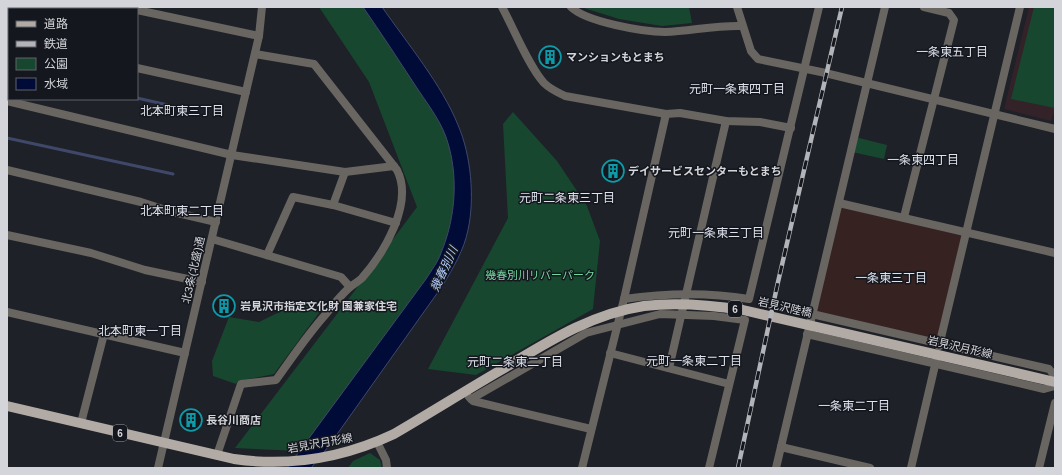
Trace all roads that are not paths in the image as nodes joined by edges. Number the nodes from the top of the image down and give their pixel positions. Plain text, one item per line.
1 (262, 7) edge
2 (502, 7) edge
3 (572, 7) edge
4 (737, 7) edge
5 (819, 7) edge
6 (885, 7) edge
7 (924, 7) edge
8 (1020, 7) edge
9 (138, 10) edge
10 (742, 26) junction
11 (259, 36) junction
12 (255, 54) junction
13 (138, 68) edge
14 (804, 69) junction
15 (867, 83) junction
16 (246, 92) junction
17 (7, 101) edge
18 (933, 101) junction
19 (666, 114) junction
20 (994, 114) junction
21 (726, 121) junction
22 (790, 128) junction
23 (1055, 129) edge
24 (232, 155) junction
25 (394, 166) junction
26 (7, 170) edge
27 (344, 172) junction
28 (839, 203) junction
29 (333, 205) junction
30 (904, 218) junction
31 (216, 222) junction
32 (396, 223) junction
33 (966, 232) junction
34 (7, 235) edge
35 (212, 238) junction
36 (1055, 253) edge
37 (267, 255) junction
38 (202, 282) junction
39 (350, 287) junction
40 (688, 292) junction
41 (749, 298) junction
42 (624, 299) junction
43 (7, 312) edge
44 (610, 314) joint
45 (812, 314) junction
46 (682, 316) junction
47 (744, 320) junction
48 (617, 326) junction
49 (104, 334) junction
50 (807, 334) junction
51 (859, 336) joint
52 (940, 345) junction
53 (185, 353) junction
54 (610, 353) junction
55 (936, 363) junction
56 (669, 368) junction
57 (1055, 376) edge
58 (1055, 382) edge
59 (729, 384) junction
60 (1055, 386) edge
61 (468, 395) junction
62 (1055, 403) edge
63 (7, 406) edge
64 (82, 423) junction
65 (591, 429) junction
66 (164, 443) junction
67 (373, 444) junction
68 (781, 447) junction
69 (217, 456) junction
70 (158, 468) edge
71 (387, 468) edge
72 (582, 468) edge
73 (709, 468) edge
74 (776, 468) edge
75 (870, 468) edge
76 (911, 468) edge
77 (1039, 468) edge

1 - 11 street, 北3条(北盛)通
2 - 19 street
3 - 10 street
4 - 10 street
5 - 14 street
6 - 15 street
7 - 18 street
8 - 20 street
9 - 11 street
10 - 14 street
11 - 12 street, 北3条(北盛)通
12 - 16 street, 北3条(北盛)通
12 - 25 street
13 - 16 street
14 - 15 street
14 - 22 street
15 - 18 street
15 - 28 street
16 - 24 street, 北3条(北盛)通
17 - 24 street
18 - 20 street
18 - 30 street
19 - 21 street
19 - 42 street
20 - 23 street
20 - 33 street
21 - 22 street
21 - 40 street
22 - 41 street
24 - 27 street
24 - 31 street, 北3条(北盛)通
25 - 27 street
25 - 32 street
26 - 31 street
27 - 29 street
28 - 30 street
28 - 45 street
29 - 32 street
29 - 37 street
30 - 33 street
31 - 35 street, 北3条(北盛)通
32 - 39 street
33 - 36 street
33 - 52 street
34 - 38 street
35 - 37 street
35 - 38 street, 北3条(北盛)通
37 - 39 street
38 - 53 street, 北3条(北盛)通
39 - 69 street
40 - 41 street
40 - 42 street
40 - 46 street
41 - 47 street
42 - 48 street
43 - 49 street
44 - 51 main road, 岩見沢陸橋 / 6
44 - 61 main road, 岩見沢月形線 / 6
45 - 50 street
45 - 52 street
46 - 47 street
46 - 48 street
46 - 56 street
47 - 59 street
48 - 54 street
48 - 61 street
49 - 53 street
49 - 64 street
50 - 55 street
50 - 68 street
51 - 58 main road, 岩見沢月形線 / 6
52 - 57 street
53 - 66 street, 北3条(北盛)通
54 - 56 street
54 - 65 street
55 - 60 street
55 - 76 street
56 - 59 street
59 - 73 street
61 - 65 street
61 - 67 main road, 岩見沢月形線 / 6
62 - 77 street
63 - 64 main road, 岩見沢月形線 / 6
64 - 66 main road, 岩見沢月形線 / 6
65 - 72 street
66 - 69 main road, 岩見沢月形線 / 6
66 - 70 street, 北3条(北盛)通
67 - 69 main road, 岩見沢月形線 / 6
67 - 71 street
68 - 74 street
68 - 75 street

